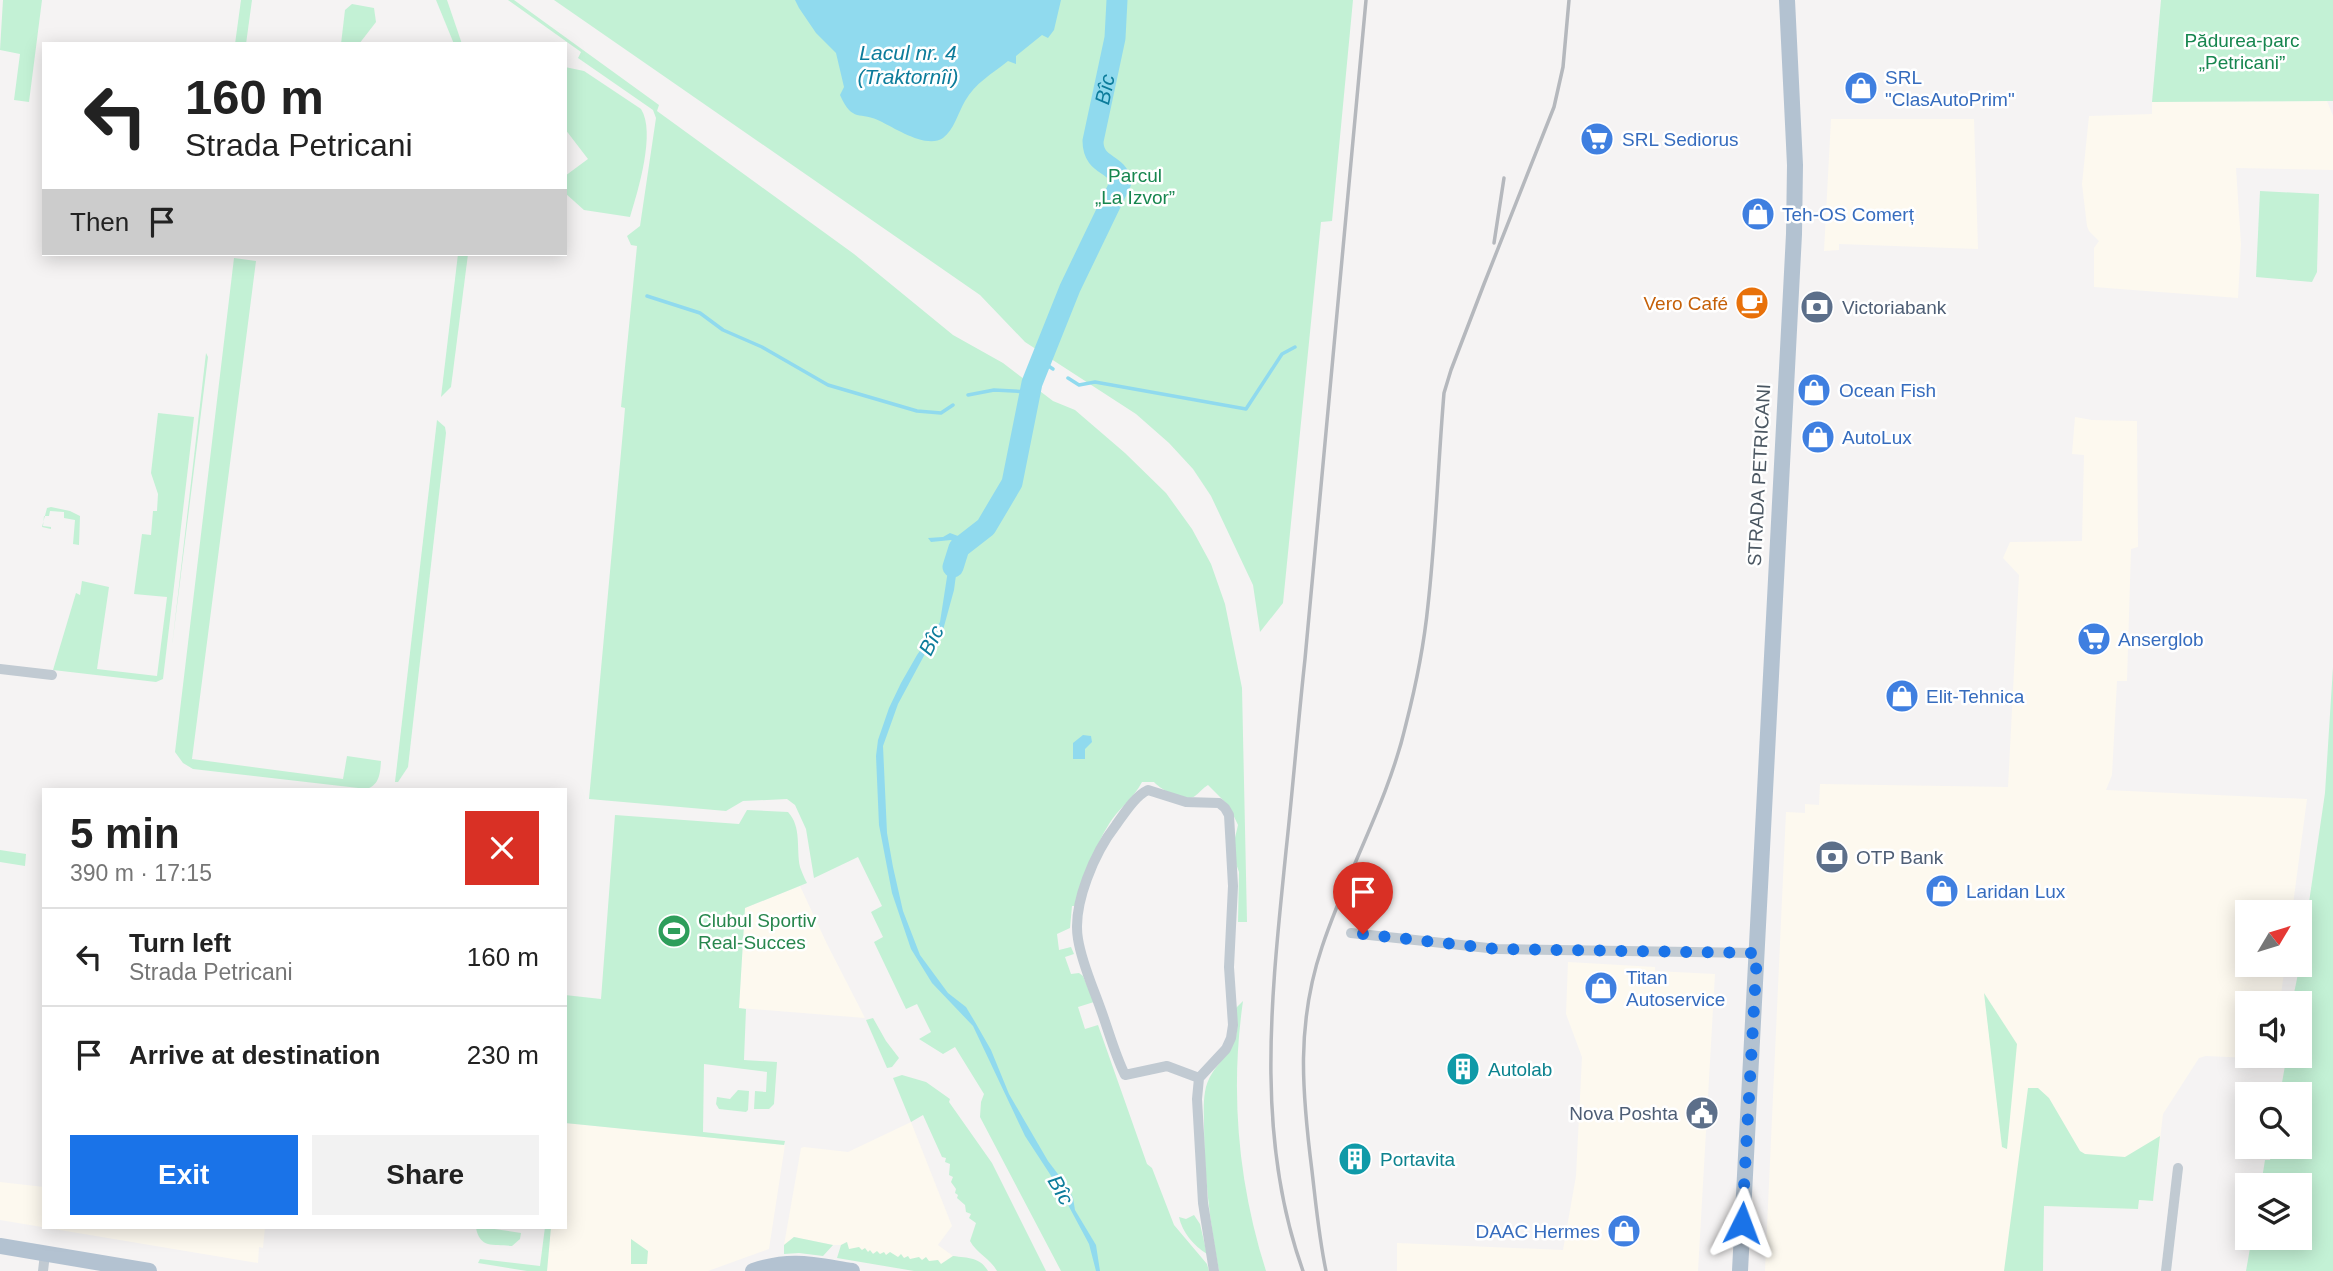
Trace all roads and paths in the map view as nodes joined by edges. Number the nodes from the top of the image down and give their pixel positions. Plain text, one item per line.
1 (1787, 0) edge
2 (0, 668) edge
3 (52, 675) dead end
4 (1350, 933) dead end
5 (1757, 953) junction
6 (1199, 1078) junction
7 (2178, 1168) dead end
8 (0, 1246) edge
9 (45, 1254) junction
10 (798, 1267) edge
11 (43, 1271) edge
12 (149, 1271) edge
13 (753, 1271) edge
14 (852, 1271) edge
15 (1214, 1271) edge
16 (1740, 1271) edge
17 (2166, 1271) edge

1 - 5 main road, STRADA PETRICANI
2 - 3 street
4 - 5 street
5 - 16 main road, STRADA PETRICANI
6 - 6 street
6 - 15 street
7 - 17 street
8 - 9 main road
9 - 11 street
9 - 12 main road
10 - 13 main road
10 - 14 main road

